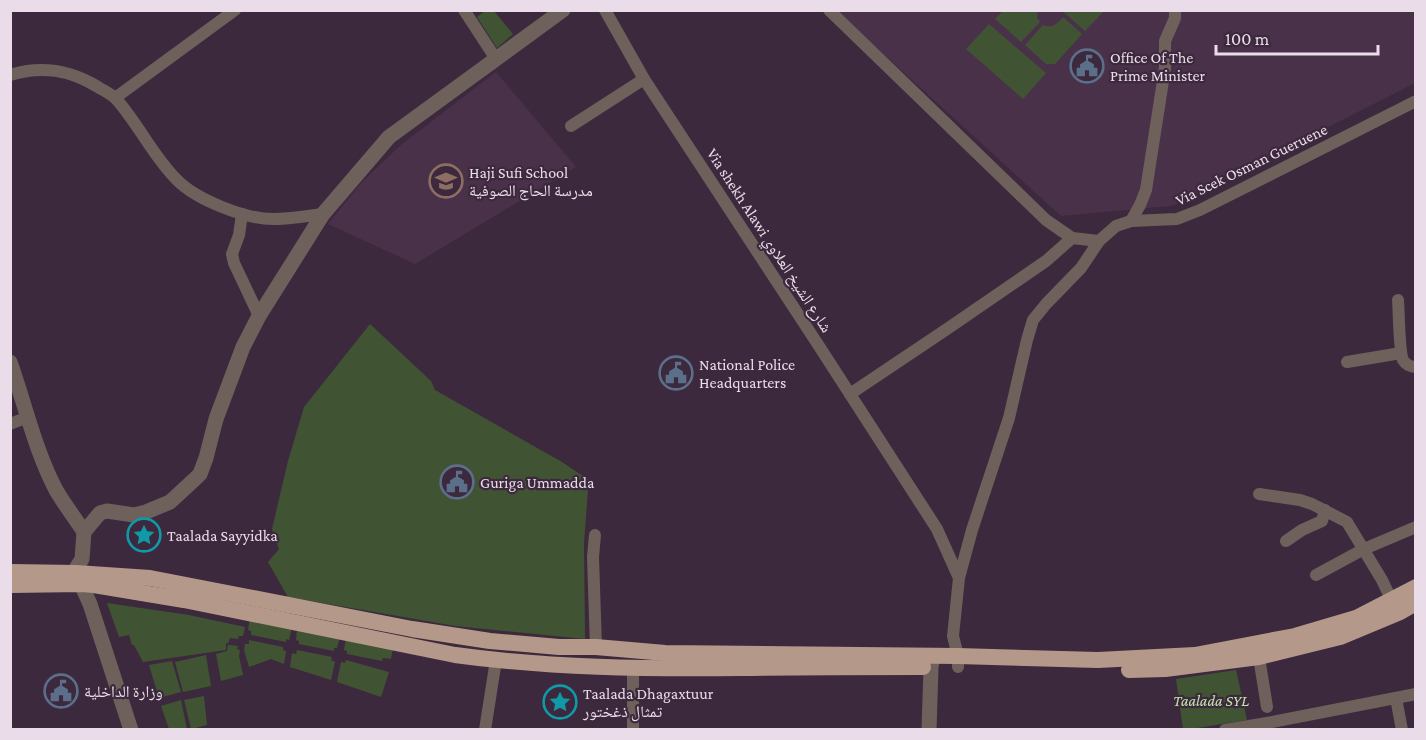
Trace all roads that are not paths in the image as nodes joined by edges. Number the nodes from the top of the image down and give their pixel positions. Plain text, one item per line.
1 (235, 10) edge
2 (465, 10) edge
3 (563, 10) edge
4 (605, 10) edge
5 (829, 10) edge
6 (1175, 10) edge
7 (496, 59) junction
8 (10, 75) edge
9 (644, 79) junction
10 (115, 98) junction
11 (1416, 101) edge
12 (571, 126) dead end
13 (242, 214) junction
14 (323, 214) junction
15 (1131, 221) junction
16 (1071, 238) junction
17 (1099, 241) junction
18 (1398, 300) dead end
19 (259, 316) junction
20 (1401, 353) junction
21 (10, 362) edge
22 (1347, 362) dead end
23 (1416, 367) edge
24 (850, 394) junction
25 (28, 417) junction
26 (10, 424) edge
27 (1259, 494) dead end
28 (1325, 510) junction
29 (1416, 527) edge
30 (84, 532) junction
31 (595, 535) dead end
32 (1286, 541) dead end
33 (1364, 549) junction
34 (10, 572) edge
35 (85, 575) junction
36 (1316, 575) dead end
37 (959, 578) junction
38 (10, 585) edge
39 (1416, 587) edge
40 (1416, 603) edge
41 (1396, 605) junction
42 (256, 607) junction
43 (559, 647) junction
44 (596, 647) junction
45 (1258, 650) junction
46 (496, 660) junction
47 (944, 661) junction
48 (563, 665) junction
49 (633, 667) junction
50 (1416, 694) edge
51 (1396, 698) junction
52 (1267, 707) dead end
53 (1267, 726) edge
54 (131, 729) edge
55 (141, 729) edge
56 (485, 729) edge
57 (633, 729) edge
58 (929, 729) edge
59 (1225, 729) edge
60 (1402, 729) edge

1 - 10 street
2 - 7 street
3 - 7 street
4 - 9 street, Via shekh Alawi شارع الشيخ العلاوي
5 - 16 street
6 - 15 street
7 - 14 street
8 - 10 street
9 - 12 street
9 - 24 street, Via shekh Alawi شارع الشيخ العلاوي
10 - 13 street
11 - 15 street, Via Scek Osman Gueruene
13 - 14 street
13 - 19 street
14 - 19 street
15 - 17 street, Via Scek Osman Gueruene
16 - 17 street
16 - 24 street
17 - 37 street
18 - 20 street
19 - 30 street
20 - 22 street
20 - 23 street
21 - 25 street
24 - 37 street, Via shekh Alawi شارع الشيخ العلاوي
25 - 26 street
25 - 30 street
27 - 28 street
28 - 32 street
28 - 33 street
29 - 33 street
30 - 35 street
31 - 44 street
33 - 36 street
33 - 41 street
34 - 35 highway
35 - 38 highway
35 - 42 highway
35 - 54 street
35 - 55 street
37 - 47 street
39 - 41 highway
40 - 41 highway
41 - 45 highway
42 - 43 highway
42 - 46 highway
43 - 44 highway
43 - 48 highway
44 - 47 highway
45 - 47 highway
45 - 52 street
46 - 48 highway
46 - 56 street
47 - 49 highway
47 - 58 street
48 - 49 highway
49 - 57 street
50 - 51 street
51 - 53 street
51 - 60 street
53 - 59 street

